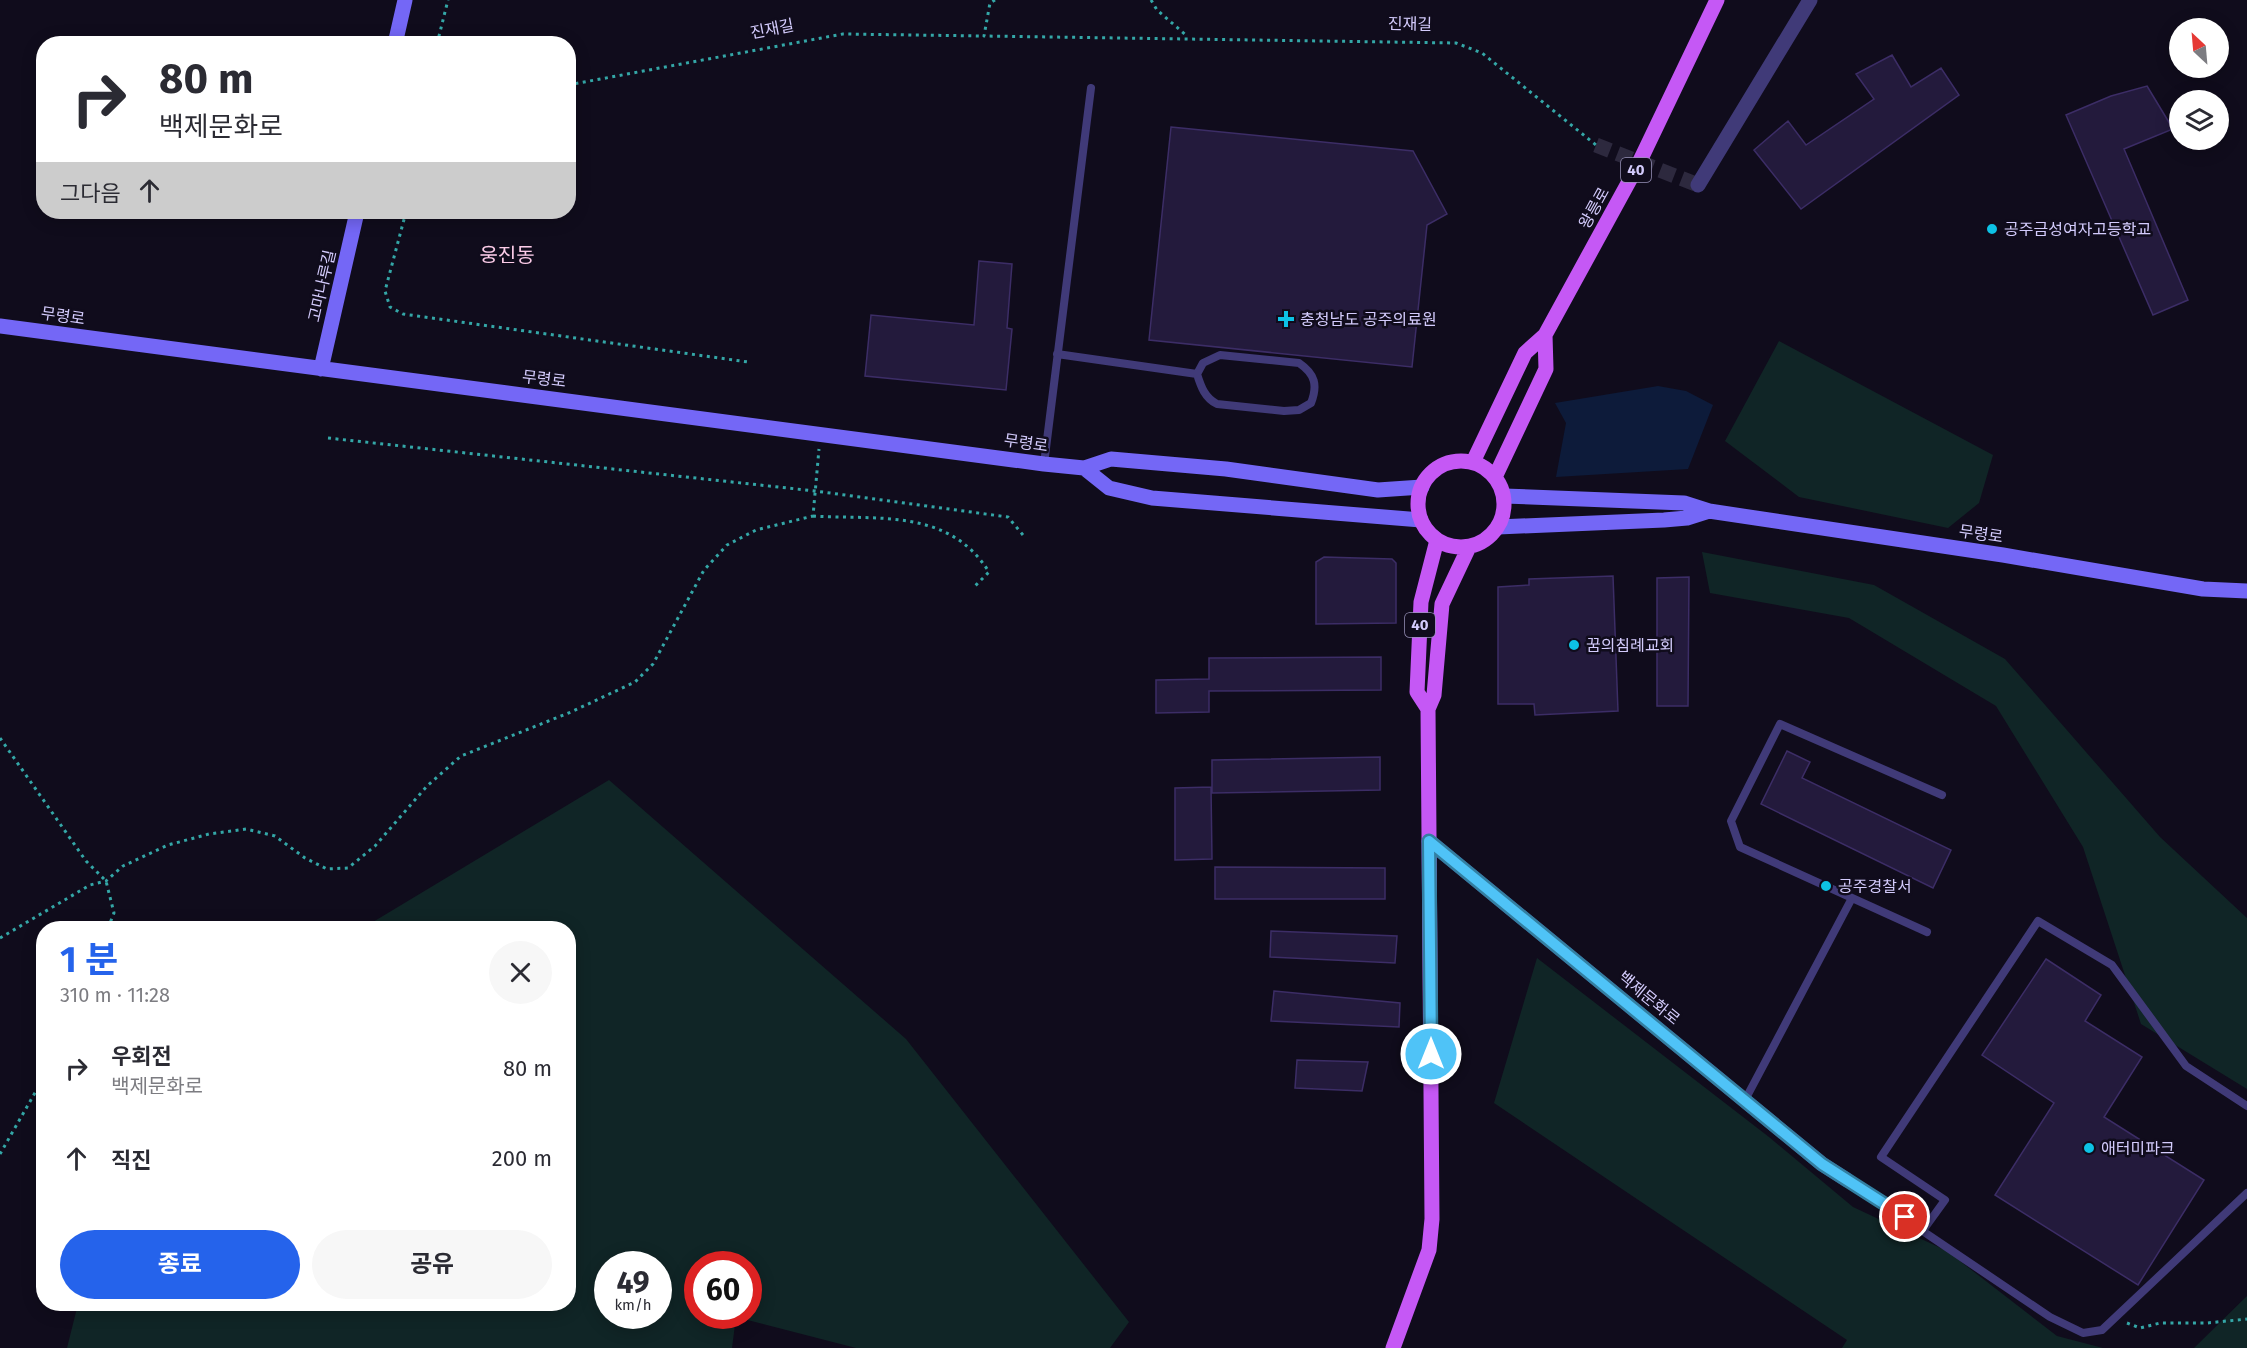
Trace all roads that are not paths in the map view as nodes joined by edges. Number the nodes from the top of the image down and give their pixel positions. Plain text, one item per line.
1 (405, 0) edge
2 (1717, 0) edge
3 (1810, 0) edge
4 (397, 36) edge
5 (1091, 88) dead end
6 (1698, 185) dead end
7 (355, 219) edge
8 (0, 326) edge
9 (1545, 335) junction
10 (1057, 354) junction
11 (321, 369) junction
12 (1197, 374) junction
13 (1473, 462) junction
14 (1044, 464) junction
15 (1084, 468) junction
16 (1495, 477) junction
17 (1422, 487) junction
18 (1504, 496) junction
19 (1709, 512) junction
20 (1421, 520) junction
21 (1498, 527) junction
22 (1437, 540) junction
23 (1469, 547) junction
24 (2247, 591) edge
25 (1428, 709) junction
26 (1942, 795) dead end
27 (1429, 841) junction
28 (1852, 898) junction
29 (1927, 932) dead end
30 (1745, 1100) junction
31 (2247, 1106) edge
32 (1847, 1180) joint
33 (2247, 1193) edge
34 (1924, 1229) junction
35 (1393, 1348) edge

1 - 4 main road
2 - 9 main road, 왕릉로 / 40
3 - 6 street
5 - 10 lane
7 - 11 main road, 고마나루길
8 - 11 main road, 무령로
9 - 13 main road, 왕릉로 / 40
9 - 16 main road
10 - 12 lane
10 - 14 lane
11 - 14 main road, 무령로
12 - 12 lane
13 - 16 main road
13 - 17 main road
14 - 15 main road, 무령로
15 - 17 main road, 무령로
15 - 20 main road
16 - 18 main road
17 - 20 main road
18 - 19 main road, 무령로
18 - 21 main road
19 - 21 main road, 무령로
19 - 24 main road, 무령로
20 - 22 main road
21 - 23 main road
22 - 23 main road
22 - 25 main road, 40
23 - 25 main road, 40
25 - 27 main road, 40
26 - 28 lane
27 - 30 street, 백제문화로
27 - 35 main road, 40
28 - 29 lane
28 - 30 lane
30 - 32 street, 백제문화로
31 - 34 lane
32 - 34 lane
33 - 34 lane

